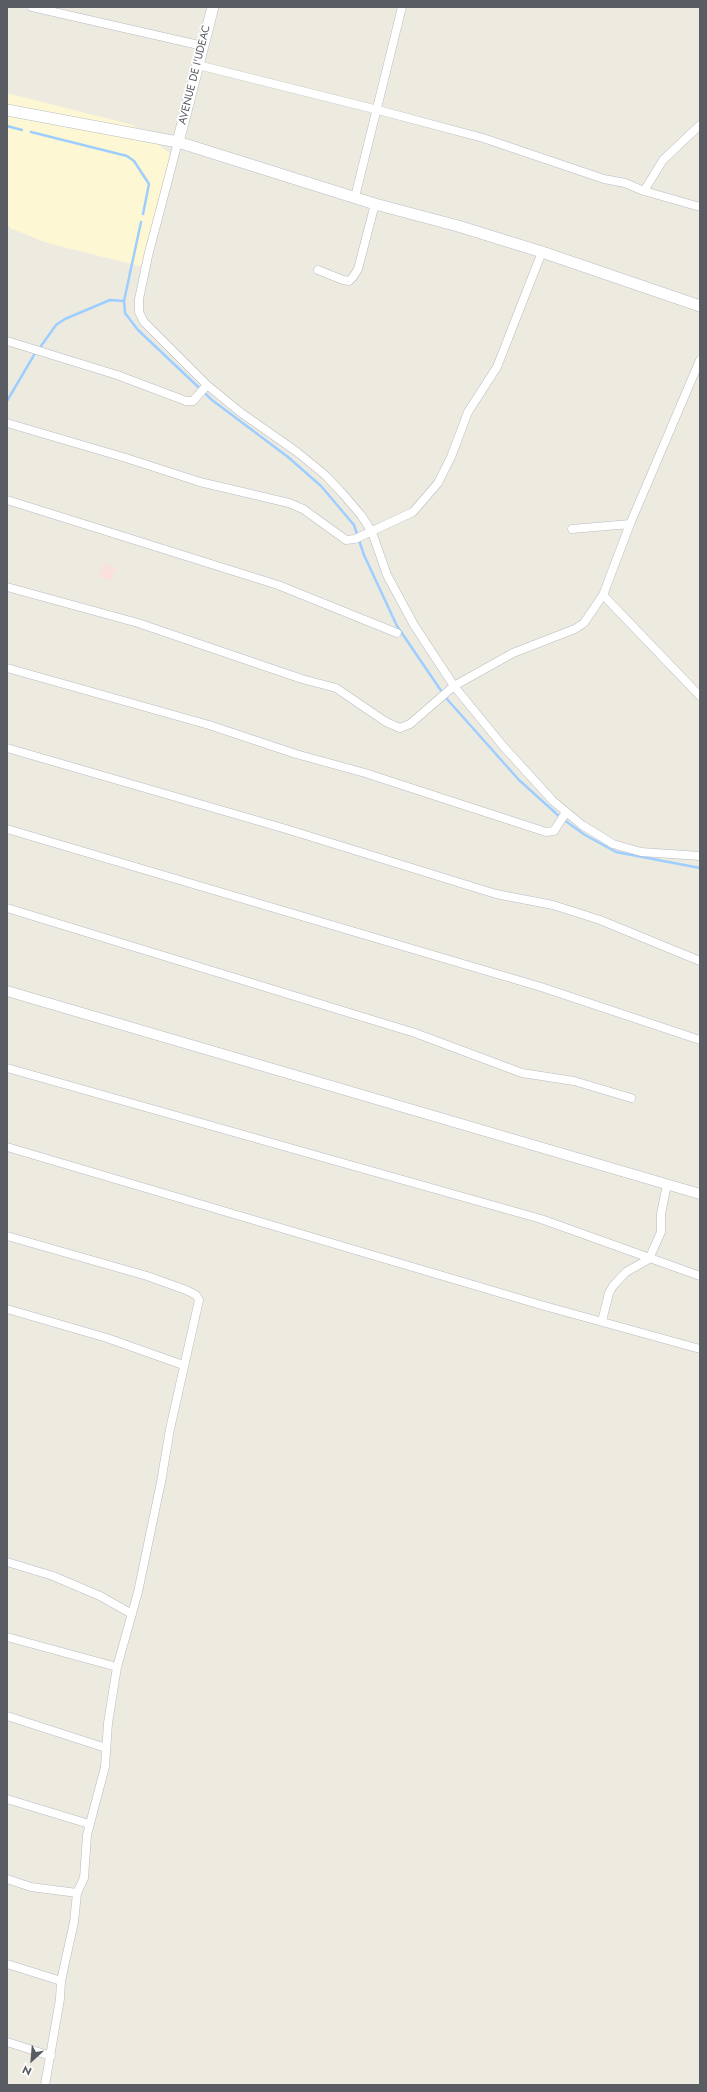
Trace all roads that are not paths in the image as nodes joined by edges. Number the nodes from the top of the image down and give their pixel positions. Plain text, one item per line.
1 (32, 7) edge
2 (213, 7) edge
3 (402, 7) edge
4 (203, 46) junction
5 (198, 65) junction
6 (7, 110) edge
7 (378, 110) junction
8 (700, 125) edge
9 (178, 142) junction
10 (644, 191) junction
11 (355, 197) junction
12 (375, 204) junction
13 (700, 207) edge
14 (542, 252) junction
15 (318, 270) dead end
16 (700, 306) edge
17 (7, 341) edge
18 (700, 360) edge
19 (205, 387) junction
20 (7, 423) edge
21 (7, 500) edge
22 (630, 524) junction
23 (572, 529) dead end
24 (368, 534) junction
25 (7, 587) edge
26 (603, 595) junction
27 (398, 633) dead end
28 (7, 668) edge
29 (454, 686) junction
30 (700, 696) edge
31 (7, 748) edge
32 (566, 812) junction
33 (7, 829) edge
34 (700, 856) edge
35 (7, 908) edge
36 (700, 961) edge
37 (7, 991) edge
38 (700, 1040) edge
39 (7, 1068) edge
40 (631, 1098) dead end
41 (7, 1147) edge
42 (667, 1184) junction
43 (700, 1194) edge
44 (7, 1236) edge
45 (649, 1259) junction
46 (700, 1276) edge
47 (7, 1309) edge
48 (602, 1321) junction
49 (700, 1349) edge
50 (183, 1365) junction
51 (7, 1562) edge
52 (132, 1614) junction
53 (7, 1638) edge
54 (117, 1667) junction
55 (7, 1716) edge
56 (106, 1748) junction
57 (7, 1799) edge
58 (89, 1824) junction
59 (7, 1879) edge
60 (77, 1894) junction
61 (7, 1964) edge
62 (61, 1981) junction
63 (7, 2042) edge
64 (51, 2056) junction
65 (45, 2085) edge

1 - 4 street
2 - 4 main road, AVENUE DE I'UDEAC
3 - 7 street
4 - 5 main road, AVENUE DE I'UDEAC
5 - 7 street
5 - 9 main road, AVENUE DE I'UDEAC
6 - 9 main road
7 - 10 street
7 - 11 street
8 - 10 street
9 - 11 main road
9 - 19 street
10 - 13 street
11 - 12 main road
12 - 14 main road
12 - 15 street
14 - 16 main road
14 - 24 street
17 - 19 street
18 - 22 street
19 - 24 street
20 - 24 street
21 - 27 street
22 - 23 street
22 - 26 street
24 - 29 street
25 - 29 street
26 - 29 street
26 - 30 street
28 - 32 street
29 - 32 street
31 - 36 street
32 - 34 street
33 - 38 street
35 - 40 street
37 - 42 street
39 - 45 street
41 - 48 street
42 - 43 street
42 - 45 street
44 - 50 street
45 - 46 street
45 - 48 street
47 - 50 street
48 - 49 street
50 - 52 street
51 - 52 street
52 - 54 street
53 - 54 street
54 - 56 street
55 - 56 street
56 - 58 street
57 - 58 street
58 - 60 street
59 - 60 street
60 - 62 street
61 - 62 street
62 - 64 street
63 - 64 street
64 - 65 street

